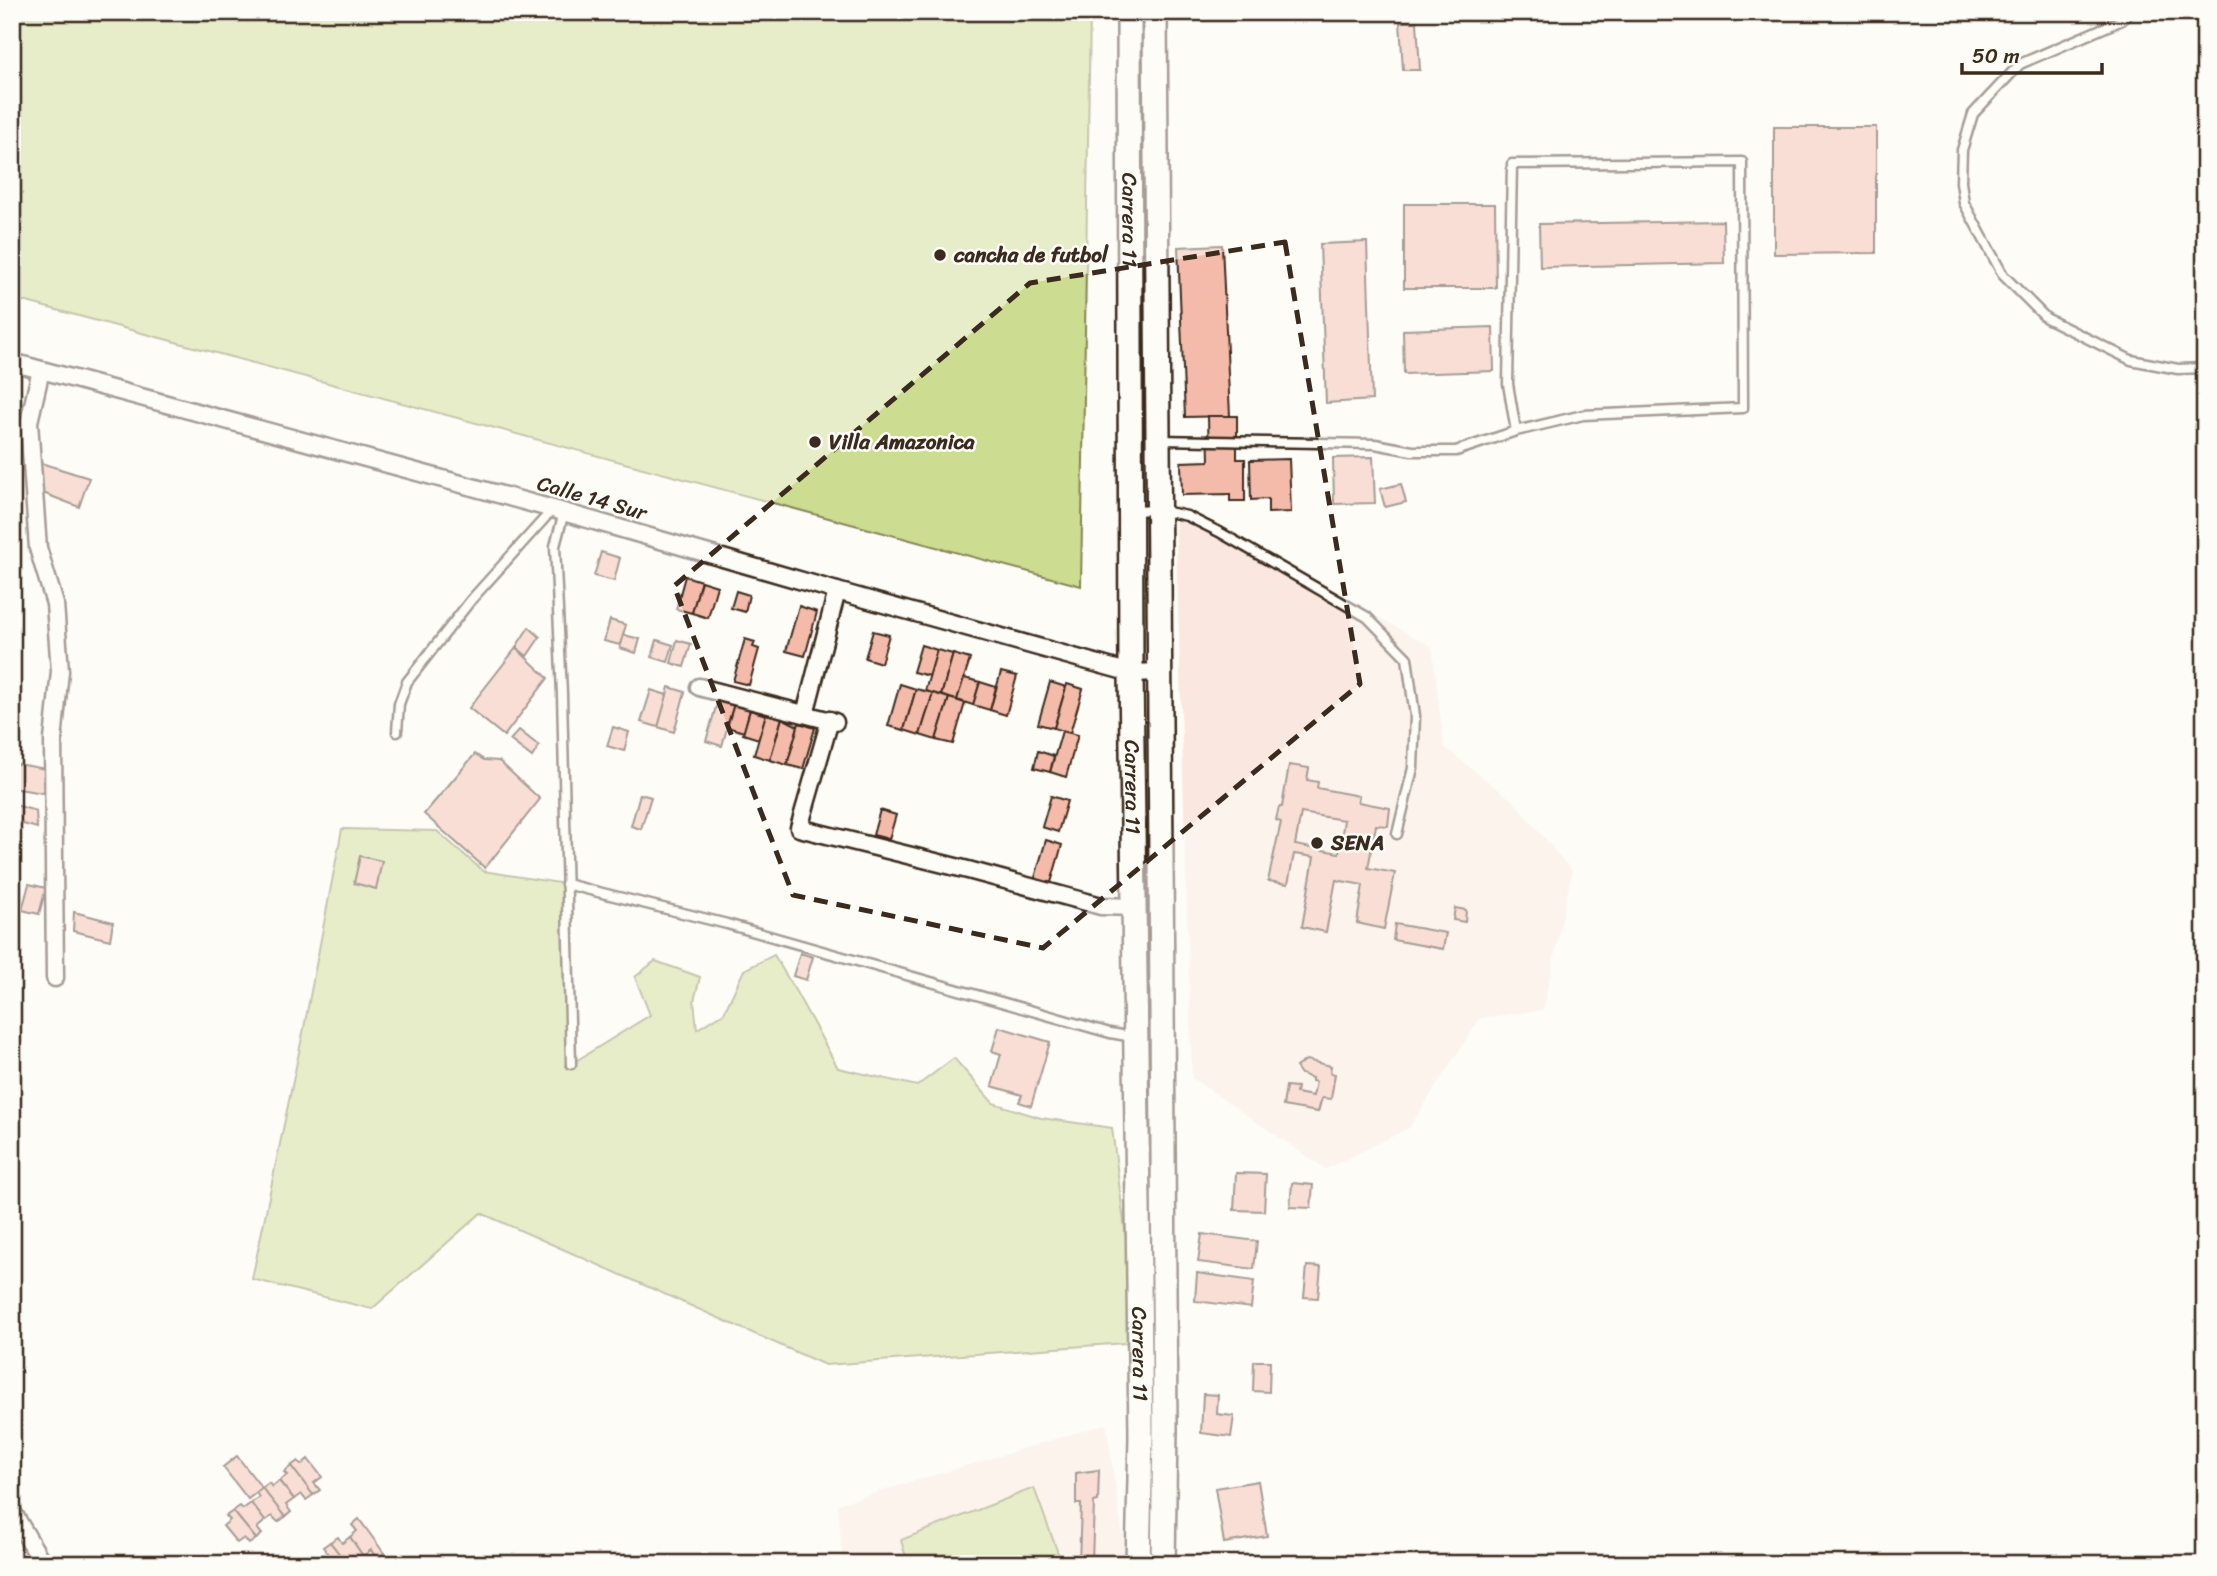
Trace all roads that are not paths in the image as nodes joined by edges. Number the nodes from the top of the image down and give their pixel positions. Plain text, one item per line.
1 (1129, 12) edge
2 (1155, 12) edge
3 (2131, 12) edge
4 (12, 362) edge
5 (2205, 368) edge
6 (41, 370) junction
7 (1516, 431) junction
8 (1159, 440) junction
9 (559, 510) junction
10 (1159, 510) junction
11 (1130, 512) junction
12 (837, 591) junction
13 (1161, 672) junction
14 (1131, 673) junction
15 (699, 687) dead end
16 (806, 714) junction
17 (397, 732) dead end
18 (1397, 834) dead end
19 (566, 884) junction
20 (1134, 907) junction
21 (55, 978) dead end
22 (1136, 1038) junction
23 (570, 1065) dead end
24 (12, 1511) edge
25 (43, 1564) edge
26 (1138, 1564) edge
27 (1163, 1564) edge

1 - 11 main road, Carrera 11
2 - 8 main road, Carrera 11
3 - 5 lane
4 - 6 street, Calle 14 Sur
6 - 9 street, Calle 14 Sur
6 - 21 street
7 - 7 lane
7 - 8 lane
8 - 10 main road, Carrera 11
9 - 12 street, Calle 14 Sur
9 - 17 lane
9 - 19 lane
10 - 11 lane
10 - 13 main road, Carrera 11
10 - 18 lane
11 - 14 main road, Carrera 11
12 - 14 street, Calle 14 Sur
12 - 16 street
13 - 14 street, Calle 14 Sur
13 - 27 main road, Carrera 11
14 - 20 main road, Carrera 11
15 - 16 street
16 - 20 street
19 - 22 lane
19 - 23 lane
20 - 22 main road, Carrera 11
22 - 26 main road, Carrera 11
24 - 25 street

